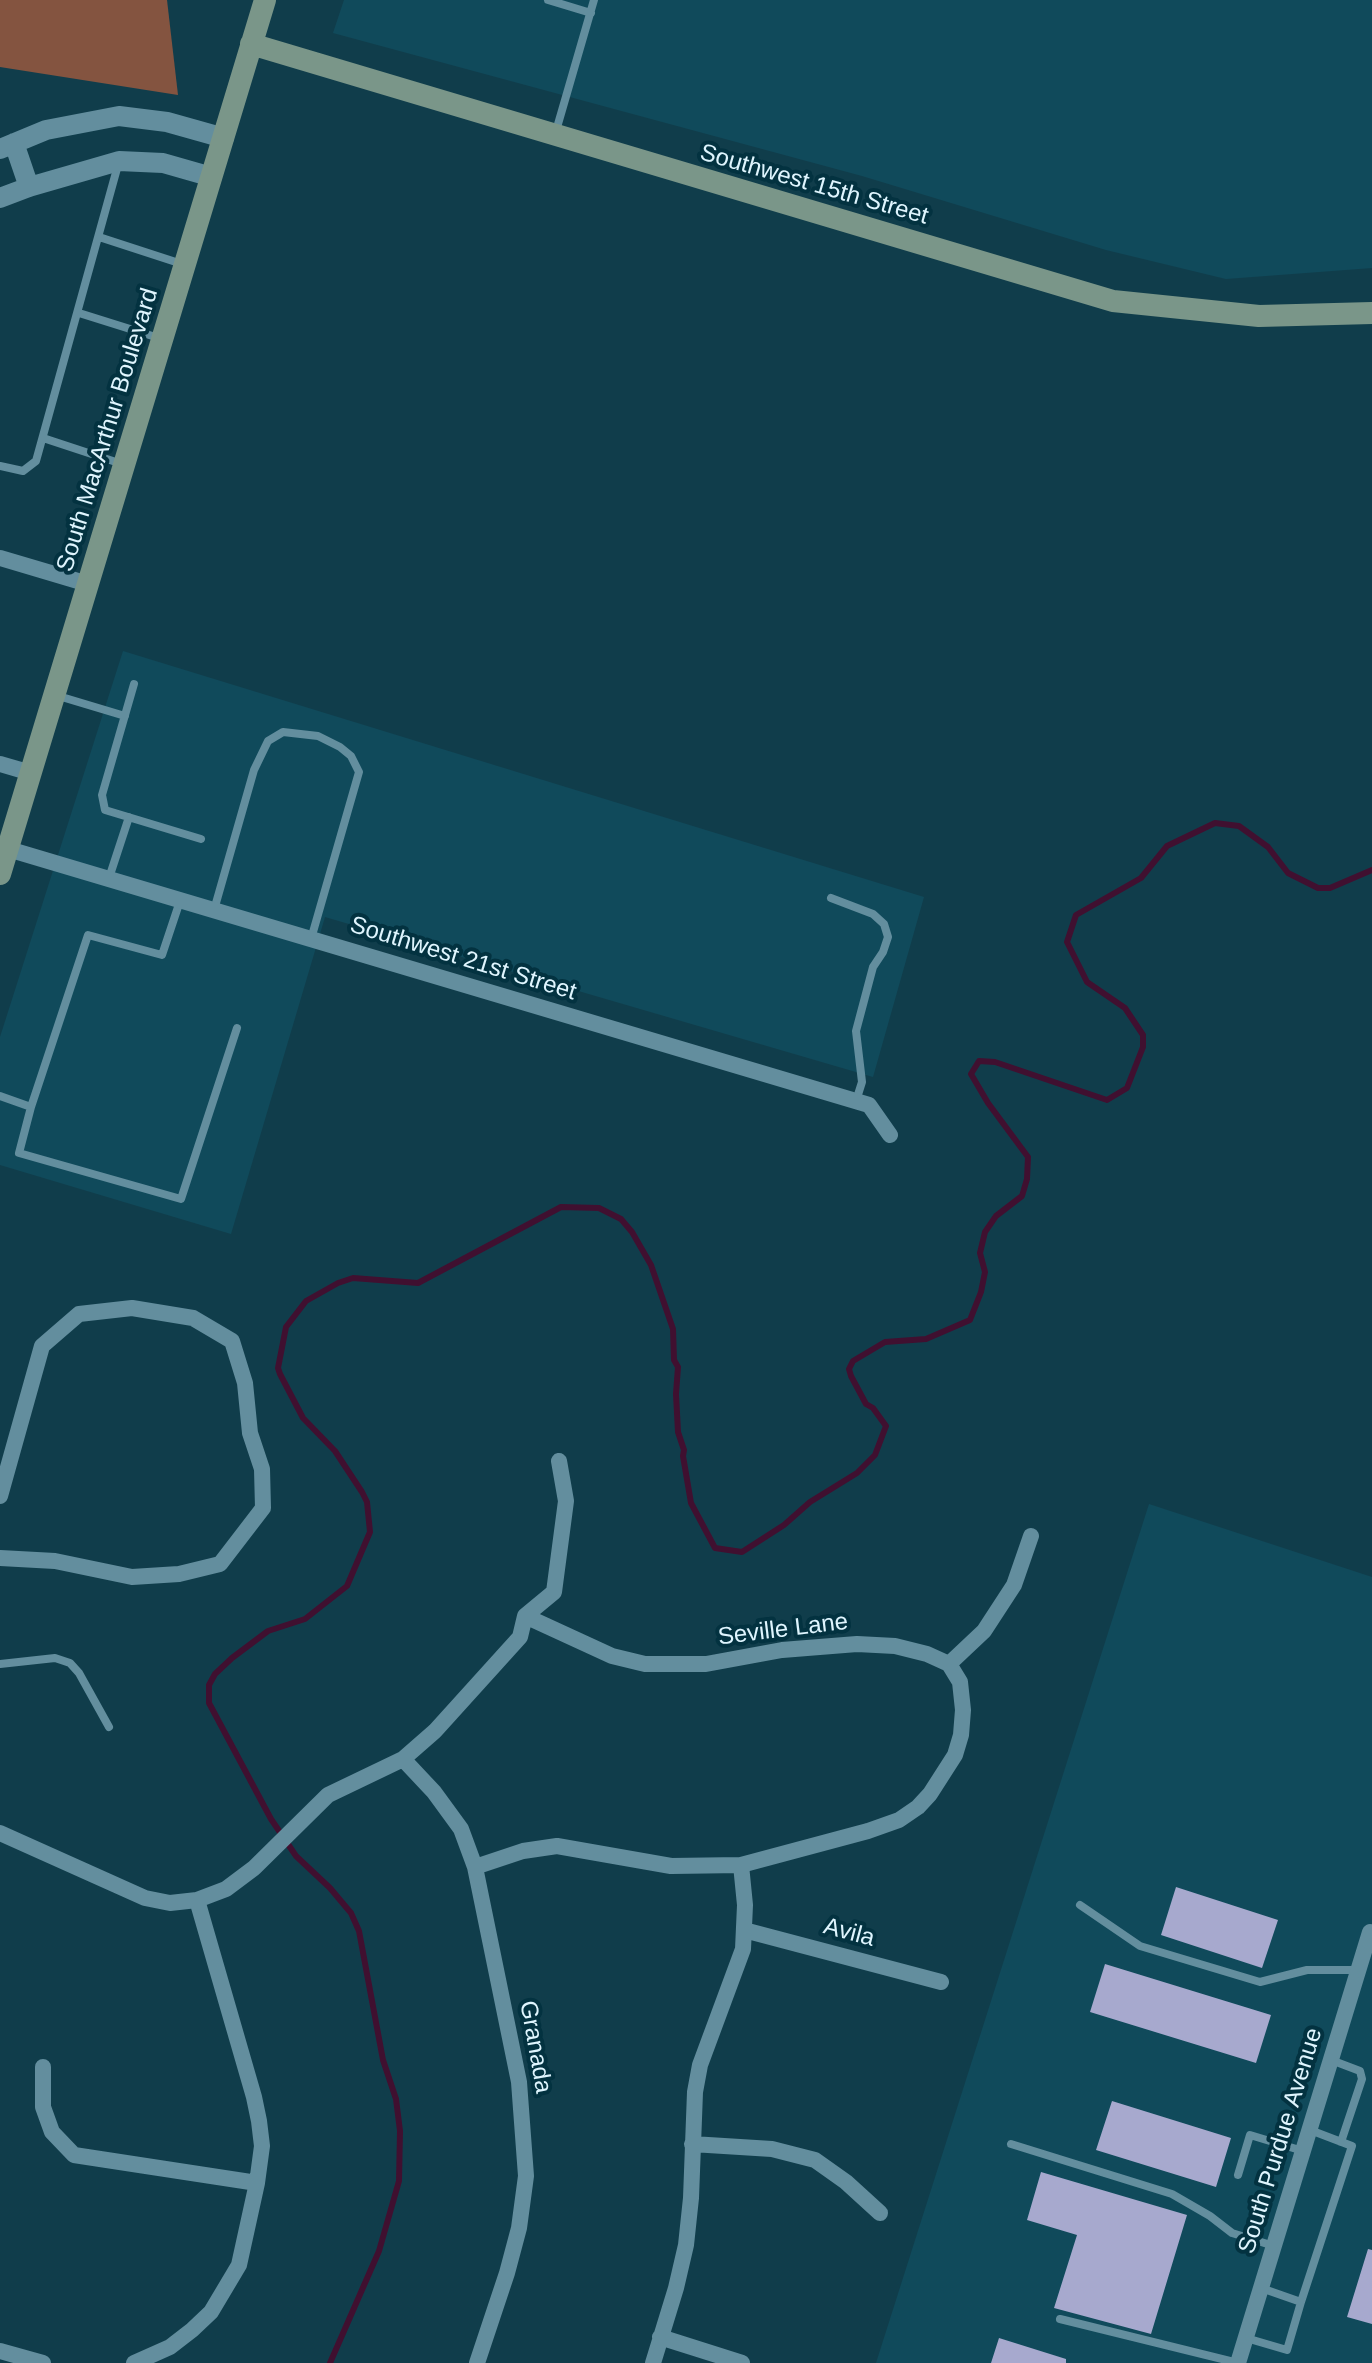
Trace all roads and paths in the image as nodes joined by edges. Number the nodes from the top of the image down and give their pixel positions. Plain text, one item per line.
1 (265, 0) edge
2 (548, 0) edge
3 (594, 0) edge
4 (591, 13) junction
5 (251, 44) junction
6 (554, 136) junction
7 (224, 138) junction
8 (7, 146) edge
9 (119, 161) junction
10 (212, 177) junction
11 (29, 187) junction
12 (0, 198) edge
13 (99, 237) junction
14 (185, 265) junction
15 (79, 313) junction
16 (1372, 313) edge
17 (162, 339) junction
18 (43, 438) junction
19 (124, 465) junction
20 (0, 466) edge
21 (0, 558) edge
22 (88, 584) junction
23 (134, 684) dead end
24 (55, 695) junction
25 (125, 716) junction
26 (0, 764) edge
27 (31, 773) junction
28 (129, 817) junction
29 (201, 839) dead end
30 (8, 849) junction
31 (0, 874) edge
32 (109, 878) junction
33 (831, 898) dead end
34 (181, 900) junction
35 (214, 910) junction
36 (311, 939) junction
37 (237, 1028) dead end
38 (0, 1096) edge
39 (856, 1101) junction
40 (31, 1107) junction
41 (890, 1135) dead end
42 (559, 1461) dead end
43 (0, 1496) edge
44 (1031, 1536) dead end
45 (0, 1558) edge
46 (525, 1616) junction
47 (0, 1664) edge
48 (949, 1664) junction
49 (109, 1727) dead end
50 (403, 1759) junction
51 (0, 1833) edge
52 (741, 1865) junction
53 (475, 1867) junction
54 (197, 1900) junction
55 (1080, 1905) dead end
56 (744, 1930) junction
57 (1371, 1933) edge
58 (1358, 1970) junction
59 (941, 1982) dead end
60 (1331, 2060) junction
61 (43, 2067) dead end
62 (1309, 2130) junction
63 (1341, 2142) junction
64 (692, 2144) junction
65 (1011, 2144) dead end
66 (1303, 2151) junction
67 (1238, 2175) dead end
68 (257, 2183) junction
69 (880, 2213) dead end
70 (1274, 2246) junction
71 (1261, 2288) junction
72 (1301, 2302) junction
73 (1060, 2319) dead end
74 (660, 2337) junction
75 (1246, 2338) junction
76 (0, 2351) edge
77 (43, 2363) edge
78 (134, 2363) edge
79 (477, 2363) edge
80 (653, 2363) edge
81 (742, 2363) edge
82 (1238, 2363) edge

1 - 5 main road, South MacArthur Boulevard
2 - 4 lane
3 - 4 lane
4 - 6 lane
5 - 6 main road, Southwest 15th Street
5 - 7 main road, South MacArthur Boulevard
6 - 16 main road, Southwest 15th Street
7 - 8 street
7 - 10 main road, South MacArthur Boulevard
8 - 11 street
9 - 10 street
9 - 11 street
9 - 13 lane
10 - 14 main road, South MacArthur Boulevard
11 - 12 street
13 - 14 lane
13 - 15 lane
14 - 17 main road, South MacArthur Boulevard
15 - 17 lane
15 - 18 lane
17 - 19 main road, South MacArthur Boulevard
18 - 19 lane
18 - 20 lane
19 - 22 main road, South MacArthur Boulevard
21 - 22 street
22 - 24 main road, South MacArthur Boulevard
23 - 25 lane
24 - 25 lane
24 - 27 main road, South MacArthur Boulevard
25 - 28 lane
26 - 27 street
27 - 30 main road, South MacArthur Boulevard
28 - 29 lane
28 - 32 lane
30 - 31 main road, South MacArthur Boulevard
30 - 32 street, Southwest 21st Street
32 - 34 street, Southwest 21st Street
33 - 39 lane
34 - 35 street, Southwest 21st Street
34 - 40 lane
35 - 36 street, Southwest 21st Street
35 - 36 lane
36 - 39 street, Southwest 21st Street
37 - 40 lane
38 - 40 lane
39 - 41 street, Southwest 21st Street
42 - 46 street
43 - 45 street
44 - 48 street
46 - 48 street, Seville Lane
46 - 50 street
47 - 49 lane
48 - 52 street
50 - 53 street, Granada
50 - 54 street
51 - 54 street
52 - 53 street
52 - 56 street
53 - 79 street, Granada
54 - 68 street
55 - 58 lane
56 - 59 street, Avila
56 - 64 street
57 - 58 street, South Purdue Avenue
58 - 60 street, South Purdue Avenue
60 - 62 street, South Purdue Avenue
60 - 63 lane
61 - 68 street
62 - 63 lane
62 - 66 street, South Purdue Avenue
63 - 72 lane
64 - 69 street
64 - 74 street
65 - 70 lane
66 - 67 lane
66 - 70 street, South Purdue Avenue
68 - 78 street
70 - 71 street, South Purdue Avenue
71 - 72 lane
71 - 75 street, South Purdue Avenue
72 - 75 lane
73 - 82 lane
74 - 80 street
74 - 81 street
75 - 82 street, South Purdue Avenue
76 - 77 street

